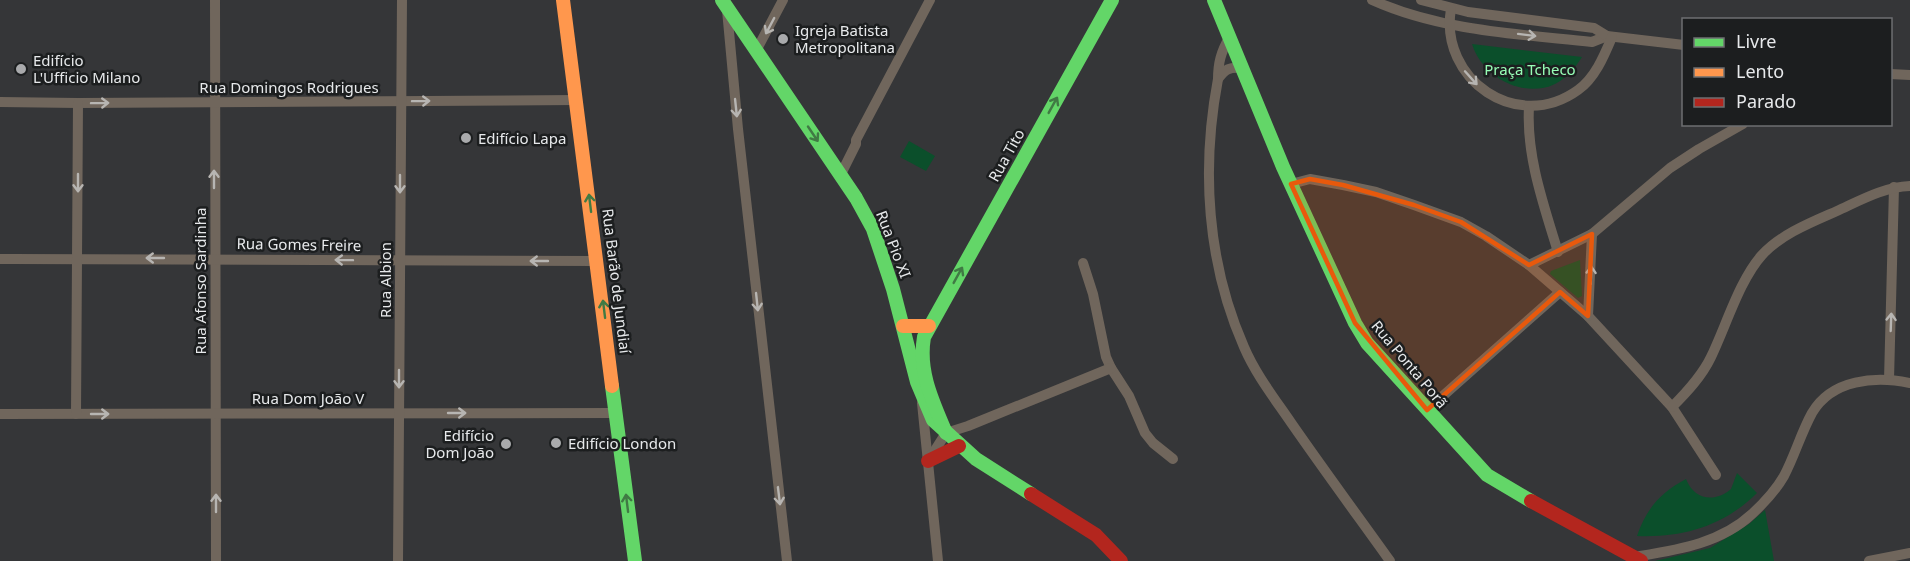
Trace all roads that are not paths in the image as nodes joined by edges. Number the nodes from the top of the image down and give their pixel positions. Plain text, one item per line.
1 (215, 0) edge
2 (402, 0) edge
3 (783, 0) edge
4 (930, 0) edge
5 (1112, 0) edge
6 (1214, 0) edge
7 (1372, 0) edge
8 (1421, 0) edge
9 (562, 2) edge
10 (724, 3) edge
11 (1396, 5) edge
12 (1451, 9) junction
13 (1448, 25) junction
14 (1610, 37) junction
15 (1229, 38) junction
16 (1682, 45) edge
17 (756, 51) junction
18 (1242, 68) junction
19 (1892, 74) edge
20 (1910, 75) edge
21 (1218, 80) junction
22 (577, 100) junction
23 (401, 101) junction
24 (0, 102) edge
25 (214, 102) junction
26 (78, 104) junction
27 (1529, 107) junction
28 (1739, 126) edge
29 (838, 172) junction
30 (1291, 184) junction
31 (1910, 186) edge
32 (1894, 187) junction
33 (1592, 234) junction
34 (1558, 252) junction
35 (214, 258) junction
36 (0, 259) edge
37 (78, 259) junction
38 (400, 260) junction
39 (598, 261) junction
40 (1083, 263) dead end
41 (1529, 265) junction
42 (1560, 292) junction
43 (1588, 316) junction
44 (903, 326) junction
45 (929, 326) junction
46 (1111, 368) junction
47 (1889, 380) junction
48 (1910, 383) edge
49 (920, 391) junction
50 (1672, 407) junction
51 (1426, 410) junction
52 (399, 413) junction
53 (616, 413) junction
54 (0, 414) edge
55 (76, 414) junction
56 (216, 414) junction
57 (946, 432) junction
58 (959, 446) junction
59 (1173, 459) dead end
60 (928, 461) junction
61 (1716, 475) dead end
62 (1910, 553) edge
63 (1638, 559) edge
64 (216, 561) edge
65 (398, 561) edge
66 (635, 561) edge
67 (787, 561) edge
68 (938, 561) edge
69 (1121, 561) edge
70 (1390, 561) edge
71 (1869, 561) edge

1 - 25 street, Rua Afonso Sardinha
2 - 23 street, Rua Albion
3 -> 17 street
4 - 29 street
45 -> 5 main road, Rua Tito
6 - 15 main road, Rua Ponta Porã
7 - 11 street
8 - 12 street
9 - 22 main road, Rua Barão de Jundiaí
10 - 17 main road, Rua Pio XI
10 -> 67 street
11 - 13 street
12 - 13 street
12 - 14 street
13 -> 14 street
13 -> 27 street
14 - 16 street
14 - 27 street
15 - 18 main road, Rua Ponta Porã
15 - 21 street
17 -> 29 main road, Rua Pio XI
18 - 21 street
18 - 30 main road, Rua Ponta Porã
19 - 20 street
21 - 70 street
23 -> 22 street, Rua Domingos Rodrigues
39 -> 22 main road, Rua Barão de Jundiaí
23 - 25 street, Rua Domingos Rodrigues
23 -> 38 street, Rua Albion
24 - 26 street, Rua Domingos Rodrigues
26 -> 25 street, Rua Domingos Rodrigues
35 -> 25 street, Rua Afonso Sardinha
26 -> 37 street
27 - 34 street
28 - 33 street
29 - 44 main road, Rua Pio XI
30 - 41 street
30 - 51 main road, Rua Ponta Porã
31 - 32 street
47 -> 32 street
32 - 50 street
33 - 34 street
43 -> 33 street
34 - 41 street
35 -> 37 street, Rua Gomes Freire
38 -> 35 street, Rua Gomes Freire
35 - 56 street, Rua Afonso Sardinha
36 - 37 street, Rua Gomes Freire
37 - 55 street
39 -> 38 street, Rua Gomes Freire
38 -> 52 street, Rua Albion
53 -> 39 main road, Rua Barão de Jundiaí
40 - 46 street
41 - 42 street
42 - 43 street
42 - 51 street
43 - 50 street
44 - 45 main road
44 - 49 main road, Rua Pio XI
45 - 57 main road, Rua Pio XI
46 - 57 street
46 - 59 street
47 - 48 street
47 - 63 street
49 - 57 main road, Rua Pio XI
49 - 60 street
50 - 61 street
51 - 63 main road, Rua Ponta Porã
52 -> 53 street, Rua Dom João V
52 - 56 street, Rua Dom João V
52 - 65 street, Rua Albion
66 -> 53 main road, Rua Barão de Jundiaí
54 - 55 street, Rua Dom João V
55 -> 56 street, Rua Dom João V
64 -> 56 street, Rua Afonso Sardinha
57 - 58 main road, Rua Pio XI
57 - 60 street
58 - 60 main road
58 - 69 main road, Rua Pio XI
60 - 68 street
62 - 71 street

